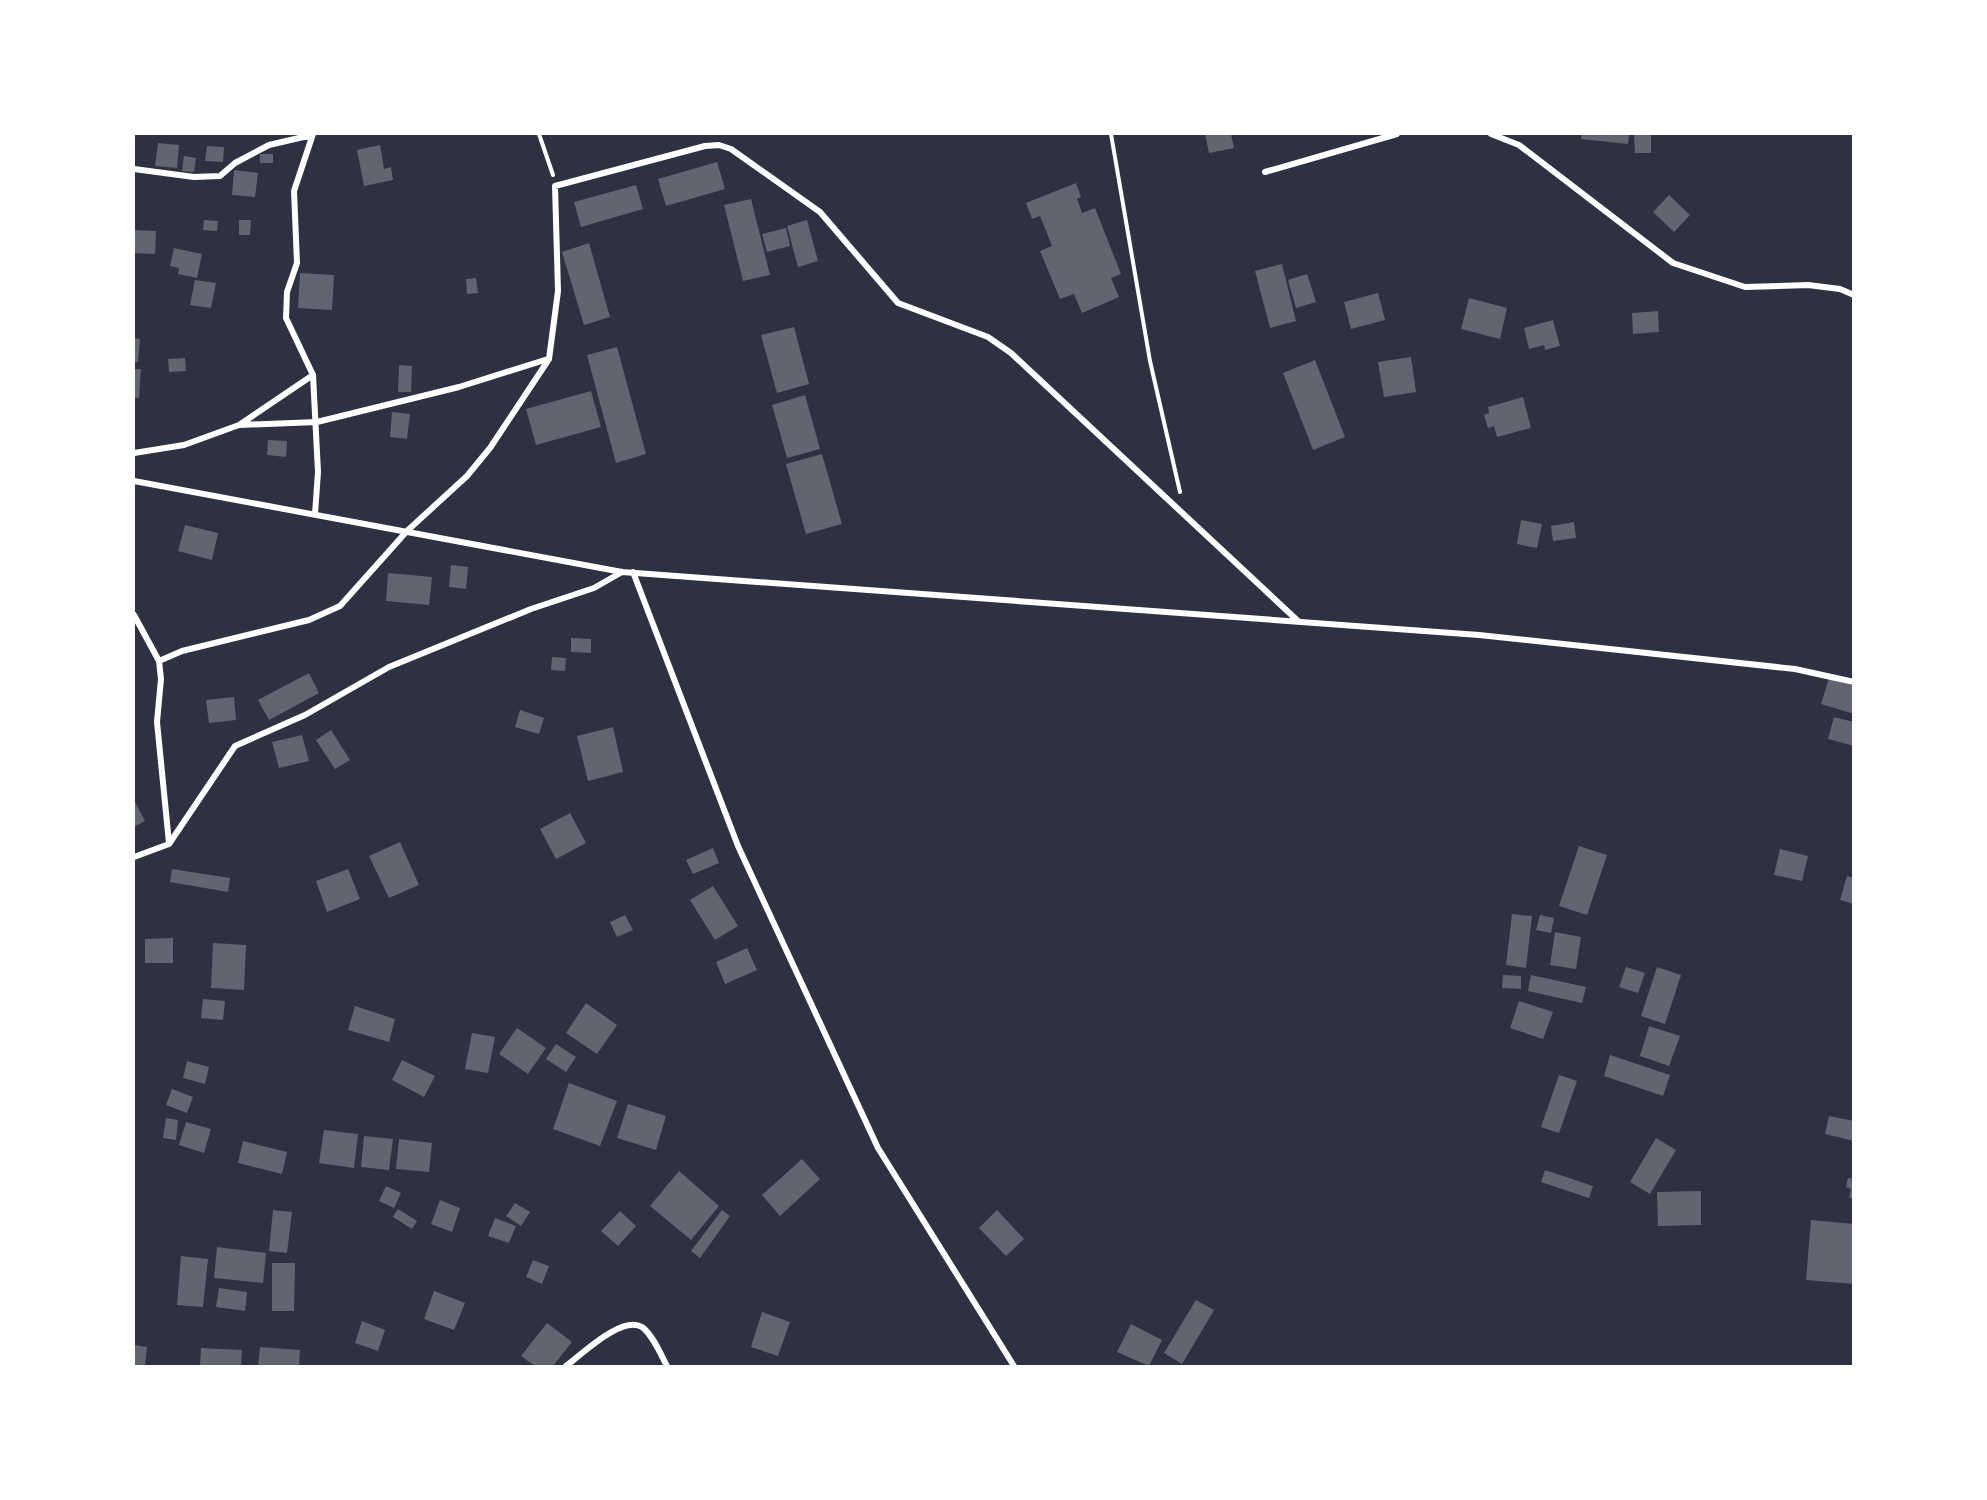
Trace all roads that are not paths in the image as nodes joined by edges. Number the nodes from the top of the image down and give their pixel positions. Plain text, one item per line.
1 (313, 134) edge
2 (1397, 134) edge
3 (1491, 134) edge
4 (134, 169) edge
5 (1265, 172) dead end
6 (1854, 295) edge
7 (549, 359) junction
8 (313, 375) junction
9 (317, 422) junction
10 (239, 425) junction
11 (134, 453) edge
12 (134, 481) edge
13 (315, 514) junction
14 (407, 531) junction
15 (622, 572) junction
16 (633, 572) junction
17 (134, 615) edge
18 (1299, 622) junction
19 (159, 661) junction
20 (1854, 682) edge
21 (169, 844) junction
22 (134, 857) edge
23 (566, 1366) edge
24 (668, 1366) edge
25 (1014, 1366) edge

1 - 4 street
1 - 8 street
2 - 5 street
3 - 6 street
7 - 9 street
7 - 14 street
7 - 18 street
8 - 9 street
8 - 10 street
9 - 10 street
9 - 13 street
10 - 11 street
12 - 13 street
13 - 14 street
14 - 15 street
14 - 19 street
15 - 16 street
15 - 21 street
16 - 18 street
16 - 25 street
17 - 19 street
18 - 20 street
19 - 21 street
21 - 22 street
23 - 24 street

